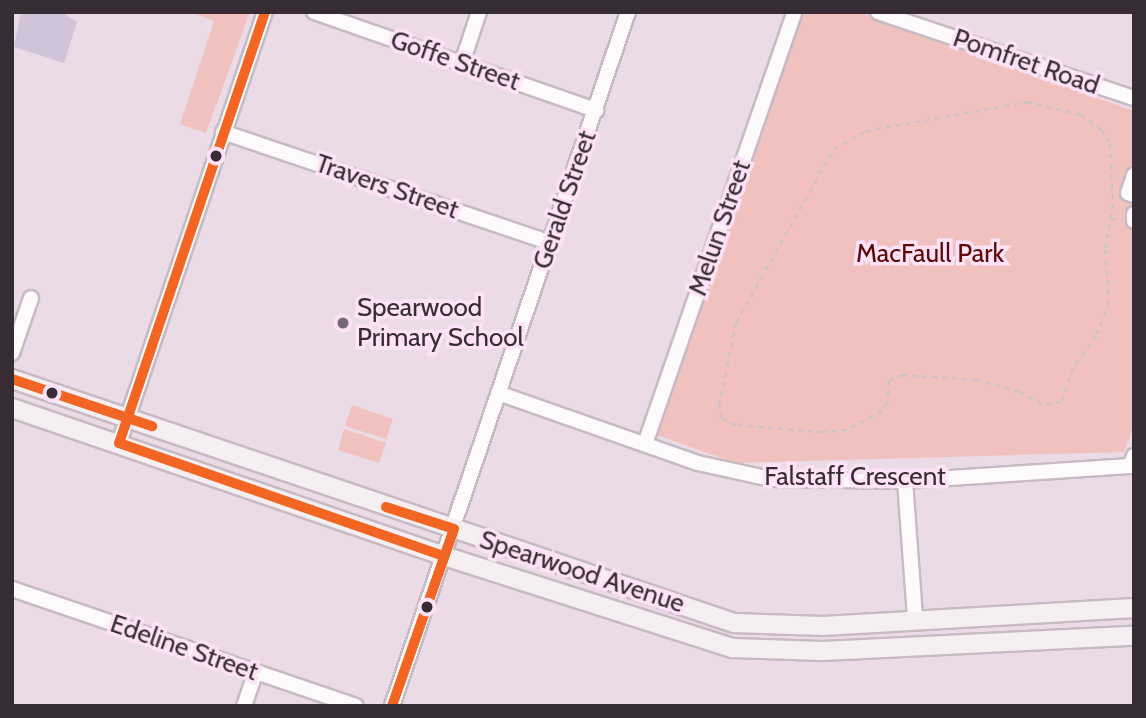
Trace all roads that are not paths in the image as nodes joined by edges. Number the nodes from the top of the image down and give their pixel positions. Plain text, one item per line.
1 (265, 12) edge
2 (314, 12) edge
3 (479, 12) edge
4 (628, 12) edge
5 (794, 12) edge
6 (878, 12) edge
7 (462, 63) junction
8 (1134, 98) edge
9 (596, 110) junction
10 (223, 132) junction
11 (1134, 174) edge
12 (1134, 195) edge
13 (551, 243) junction
14 (31, 298) dead end
15 (12, 353) edge
16 (12, 379) edge
17 (498, 393) junction
18 (12, 408) edge
19 (127, 418) junction
20 (119, 443) junction
21 (645, 444) junction
22 (1134, 456) edge
23 (905, 481) junction
24 (453, 529) junction
25 (444, 556) junction
26 (12, 589) edge
27 (1134, 608) edge
28 (915, 617) junction
29 (823, 625) junction
30 (1134, 636) edge
31 (822, 652) junction
32 (256, 672) junction
33 (244, 706) edge
34 (356, 706) edge
35 (393, 706) edge

1 - 10 street
2 - 7 street, Goffe Street
3 - 7 street
4 - 9 street, Gerald Street
5 - 21 street, Melun Street
6 - 8 street, Pomfret Road
7 - 9 street, Goffe Street
9 - 13 street, Gerald Street
10 - 13 street, Travers Street
10 - 19 street
11 - 12 street
13 - 17 street, Gerald Street
14 - 15 street
16 - 19 main road, Spearwood Avenue
17 - 21 street, Falstaff Crescent
17 - 24 street, Gerald Street
18 - 20 main road, Spearwood Avenue
19 - 20 street
19 - 24 main road, Spearwood Avenue
20 - 25 main road, Spearwood Avenue
21 - 23 street, Falstaff Crescent
22 - 23 street, Falstaff Crescent
23 - 28 street
24 - 25 street, Gerald Street
24 - 29 main road, Spearwood Avenue
25 - 31 main road, Spearwood Avenue
25 - 35 street, Gerald Street
26 - 32 street, Edeline Street
27 - 28 main road, Spearwood Avenue
28 - 29 main road, Spearwood Avenue
29 - 31 main road
30 - 31 main road, Spearwood Avenue
32 - 33 street
32 - 34 street, Edeline Street

